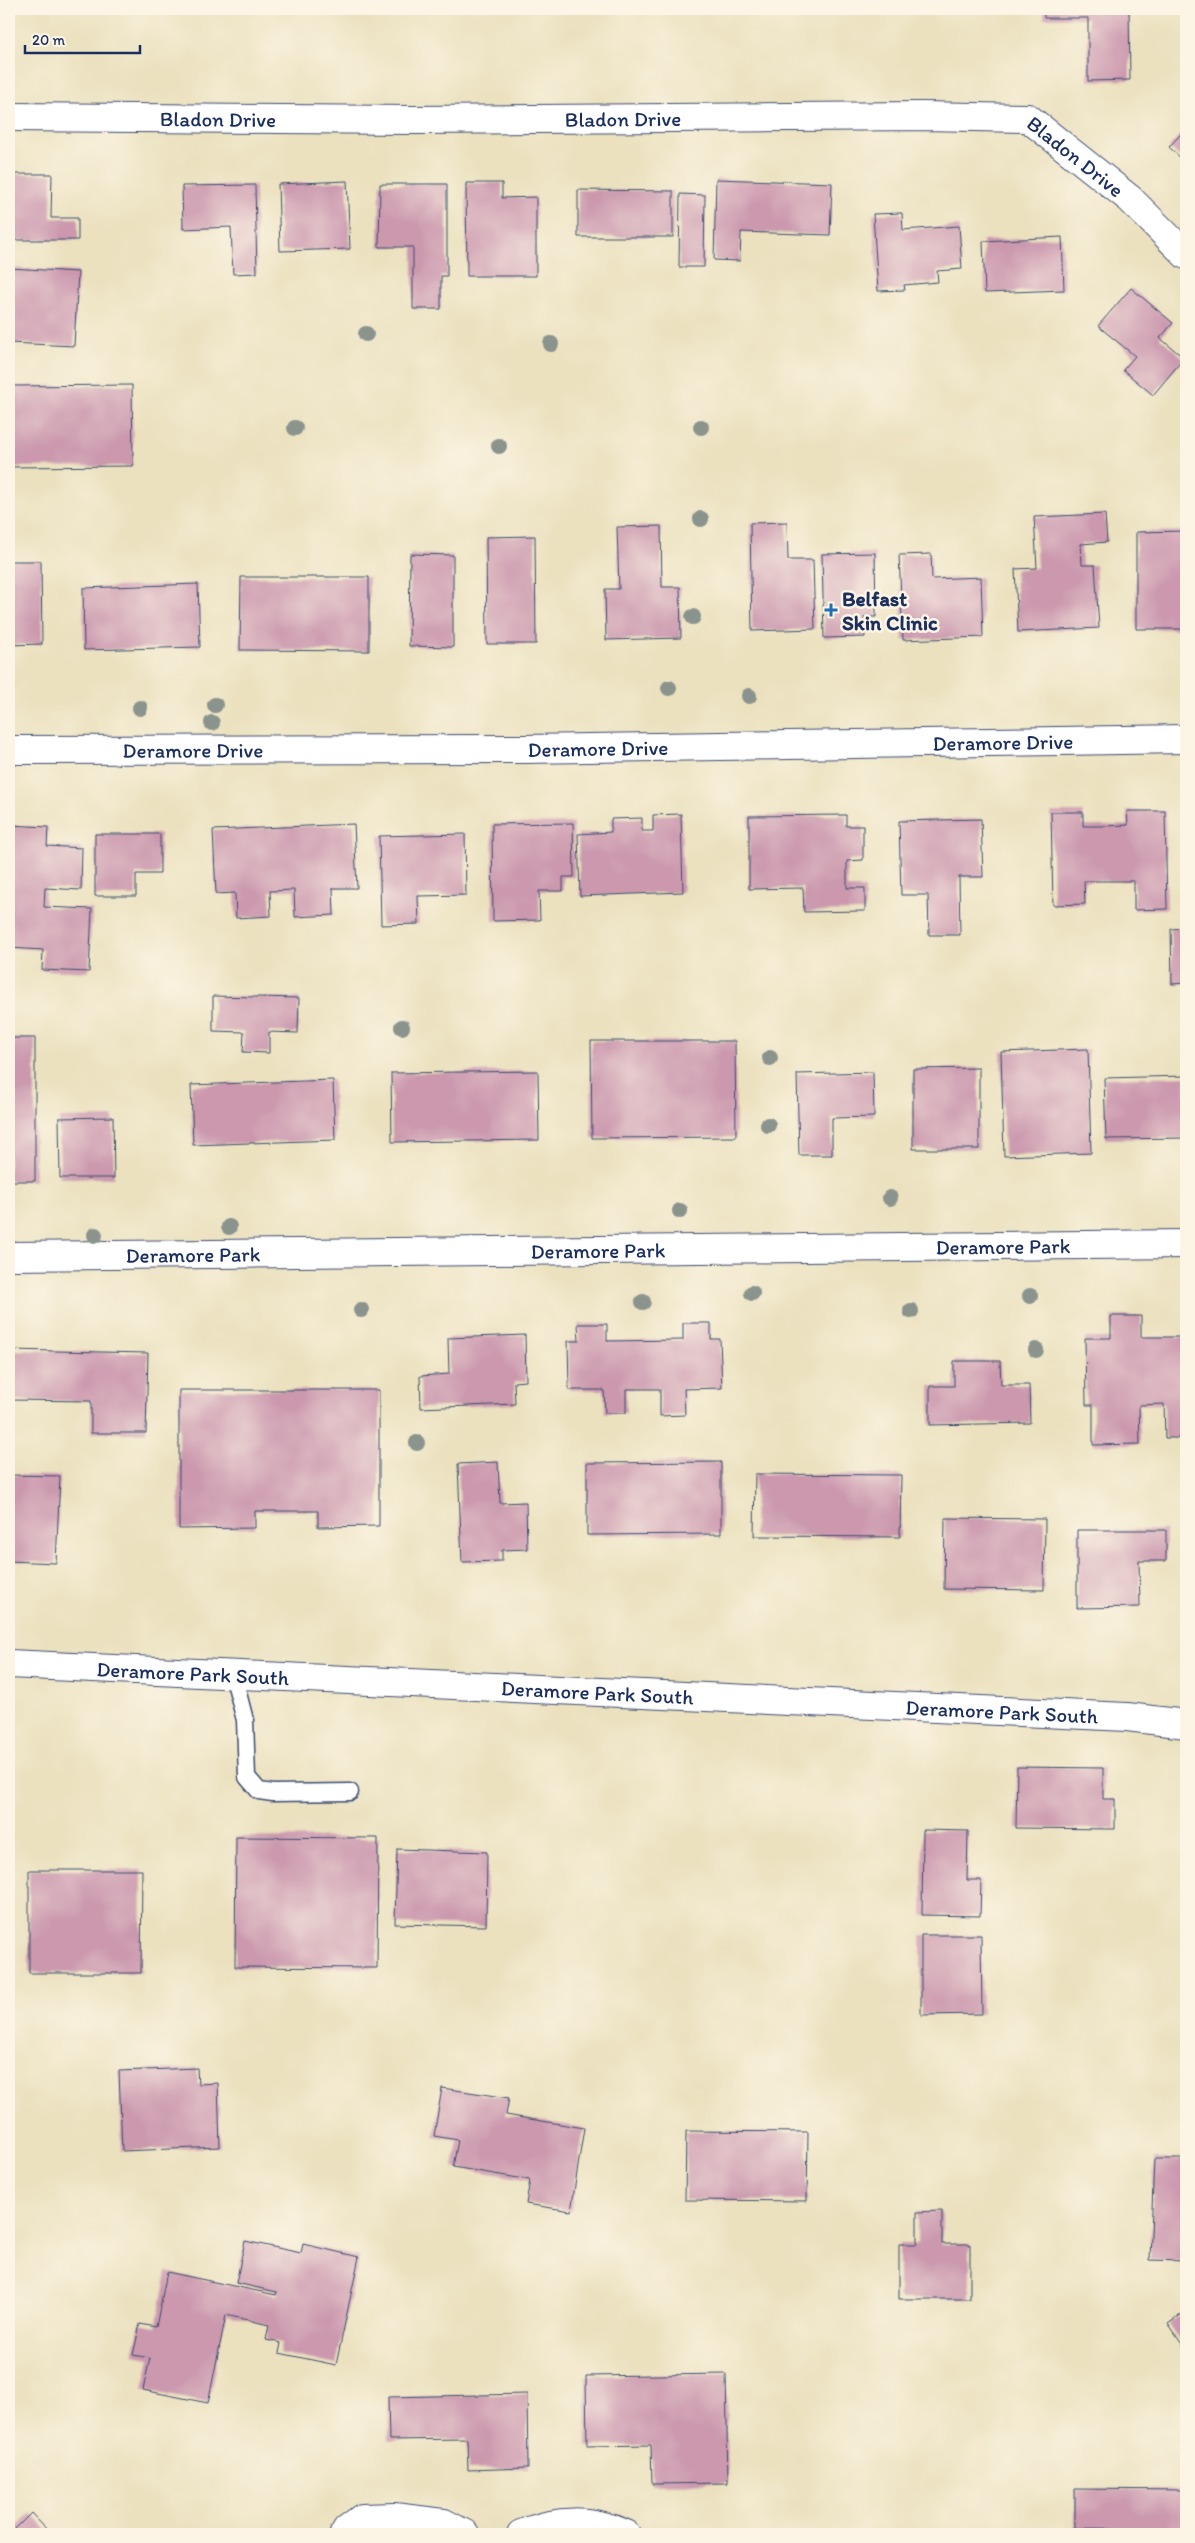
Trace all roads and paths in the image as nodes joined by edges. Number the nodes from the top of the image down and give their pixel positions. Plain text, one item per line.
1 (9, 117) edge
2 (1186, 255) edge
3 (1186, 740) edge
4 (9, 750) edge
5 (1186, 1244) edge
6 (9, 1256) edge
7 (9, 1664) edge
8 (233, 1674) junction
9 (1186, 1724) edge
10 (350, 1792) dead end
11 (344, 2534) edge
12 (465, 2534) edge
13 (521, 2534) edge
14 (626, 2534) edge

1 - 2 street, Bladon Drive
3 - 4 street, Deramore Drive
5 - 6 street, Deramore Park
7 - 8 street, Deramore Park South
8 - 9 street, Deramore Park South
8 - 10 lane
11 - 12 street
13 - 14 street

